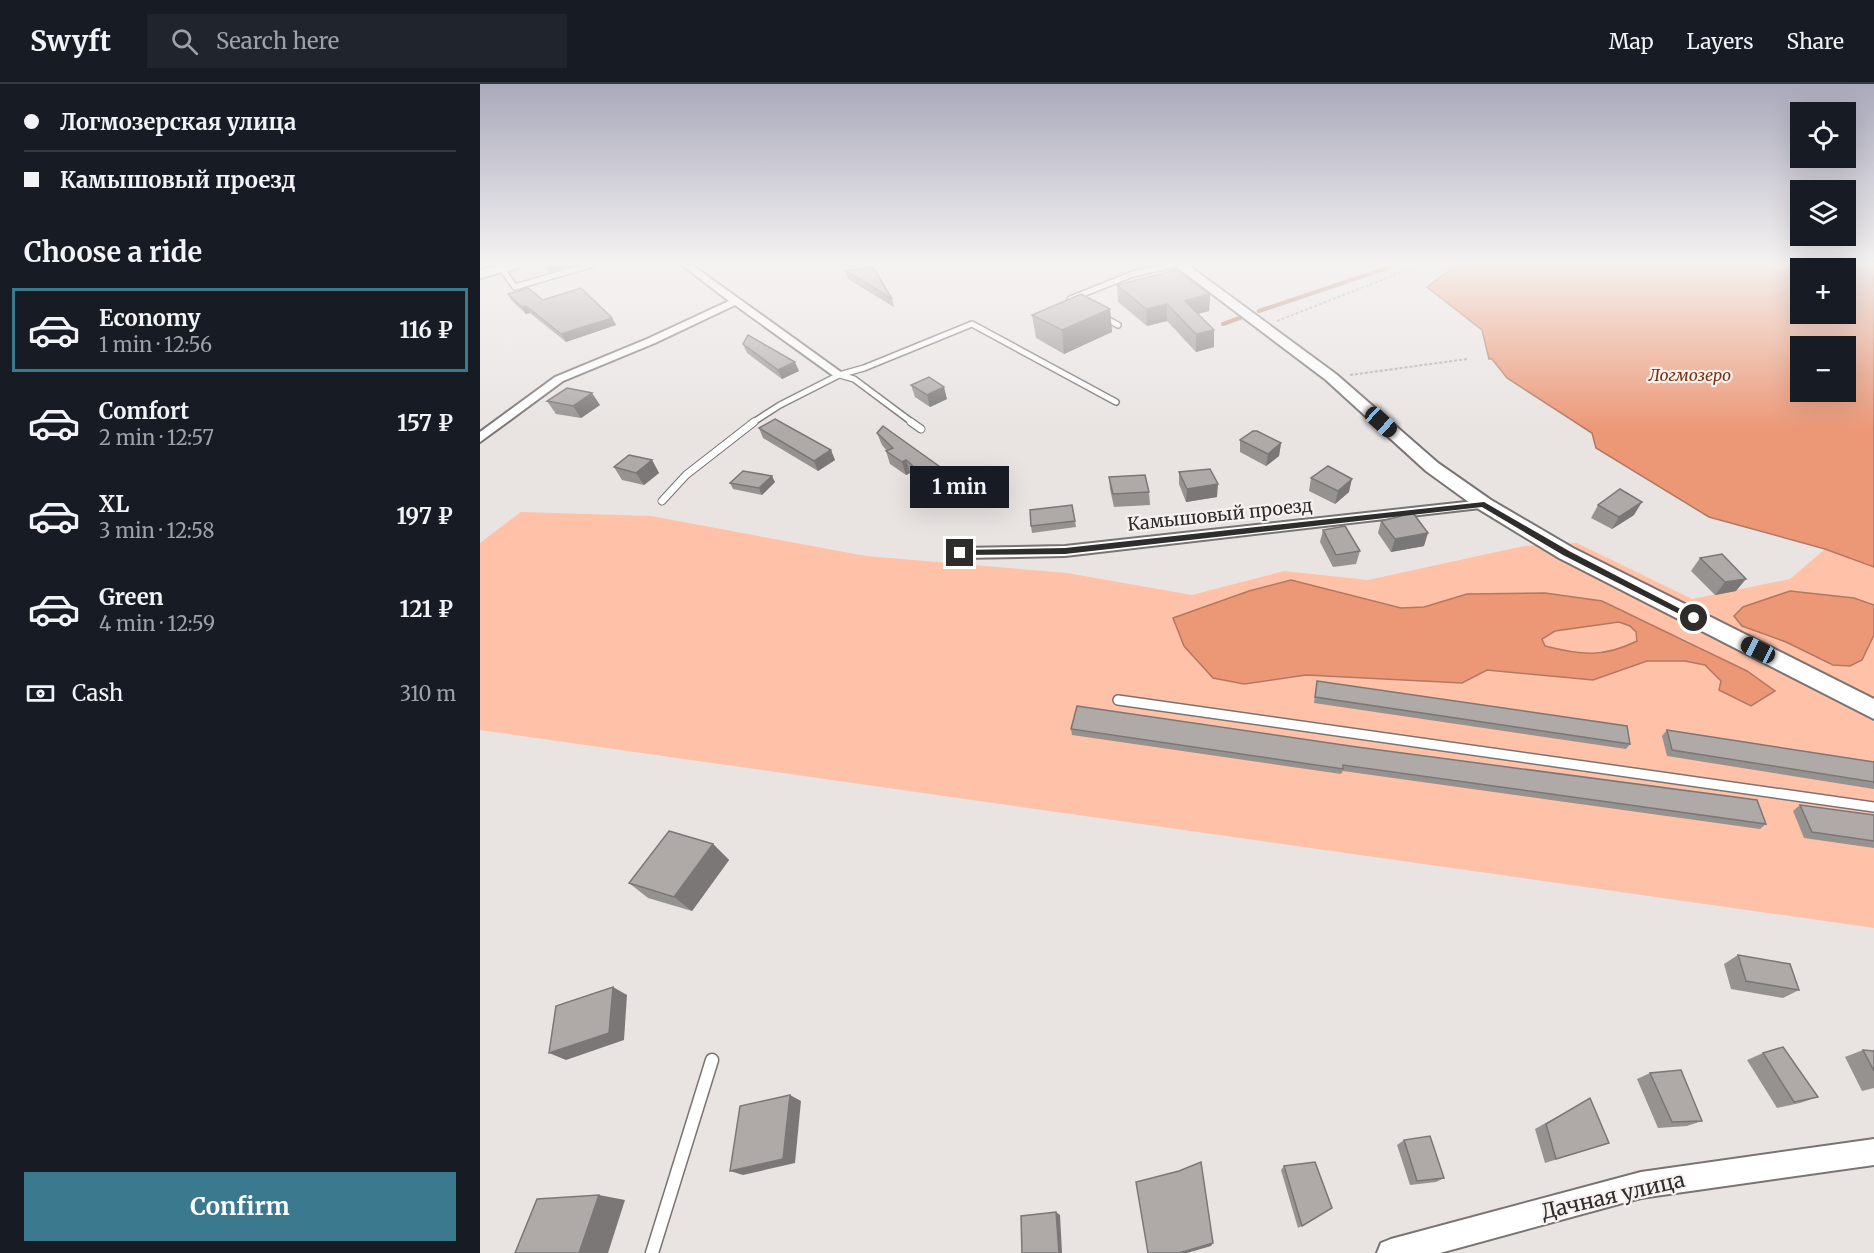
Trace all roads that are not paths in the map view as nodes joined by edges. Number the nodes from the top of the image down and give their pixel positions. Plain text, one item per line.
1 (697, 320) edge
2 (762, 320) edge
3 (1107, 320) edge
4 (1253, 320) edge
5 (1118, 326) dead end
6 (839, 375) junction
7 (1116, 402) dead end
8 (921, 429) dead end
9 (480, 438) edge
10 (662, 501) dead end
11 (1484, 504) junction
12 (960, 553) dead end
13 (1119, 700) dead end
14 (1874, 710) edge
15 (1874, 807) edge
16 (712, 1060) dead end
17 (1874, 1152) edge
18 (652, 1253) edge
19 (1391, 1253) edge

1 - 9 street
2 - 6 street
3 - 5 lane
4 - 11 street
6 - 7 lane
6 - 8 lane
6 - 10 lane
11 - 12 street, Камышовый проезд
11 - 14 street
13 - 15 lane
16 - 18 lane
17 - 19 street, Дачная улица

